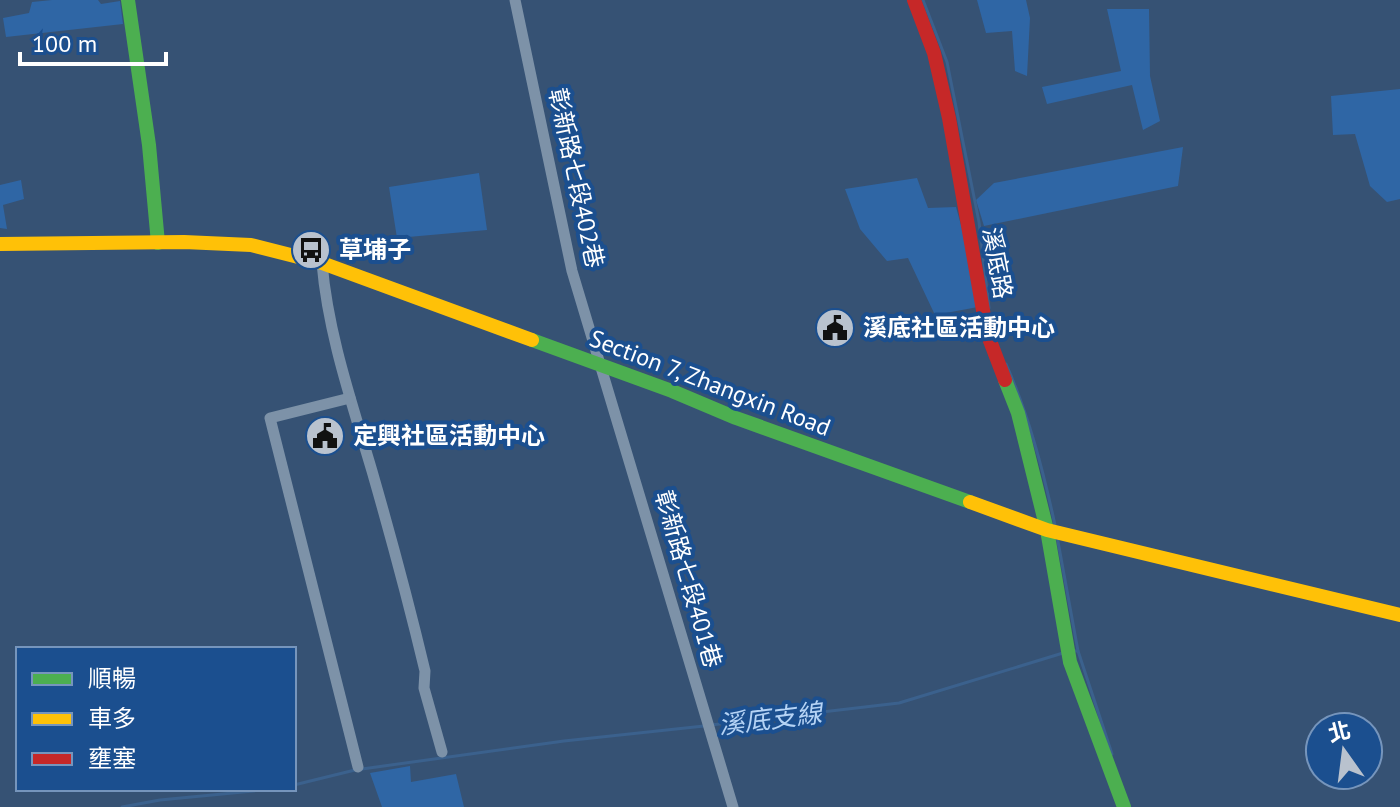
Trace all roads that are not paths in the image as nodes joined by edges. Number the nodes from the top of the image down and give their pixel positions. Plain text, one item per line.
1 (128, 0) edge
2 (515, 0) edge
3 (914, 0) edge
4 (158, 243) junction
5 (0, 244) edge
6 (322, 263) junction
7 (599, 364) junction
8 (350, 398) junction
9 (1047, 530) junction
10 (1400, 615) edge
11 (442, 752) dead end
12 (358, 767) dead end
13 (733, 807) edge
14 (1124, 807) edge

1 - 4 street
2 - 7 street, 彰新路七段402巷
3 - 9 street, 溪底路
4 - 5 street, Section 7, Zhangxin Road
4 - 6 street, Section 7, Zhangxin Road
6 - 7 street, Section 7, Zhangxin Road
6 - 8 street
7 - 9 street, Section 7, Zhangxin Road
7 - 13 street, 彰新路七段401巷
8 - 11 street
8 - 12 street
9 - 10 street, Section 7, Zhangxin Road
9 - 14 street, 溪底路

